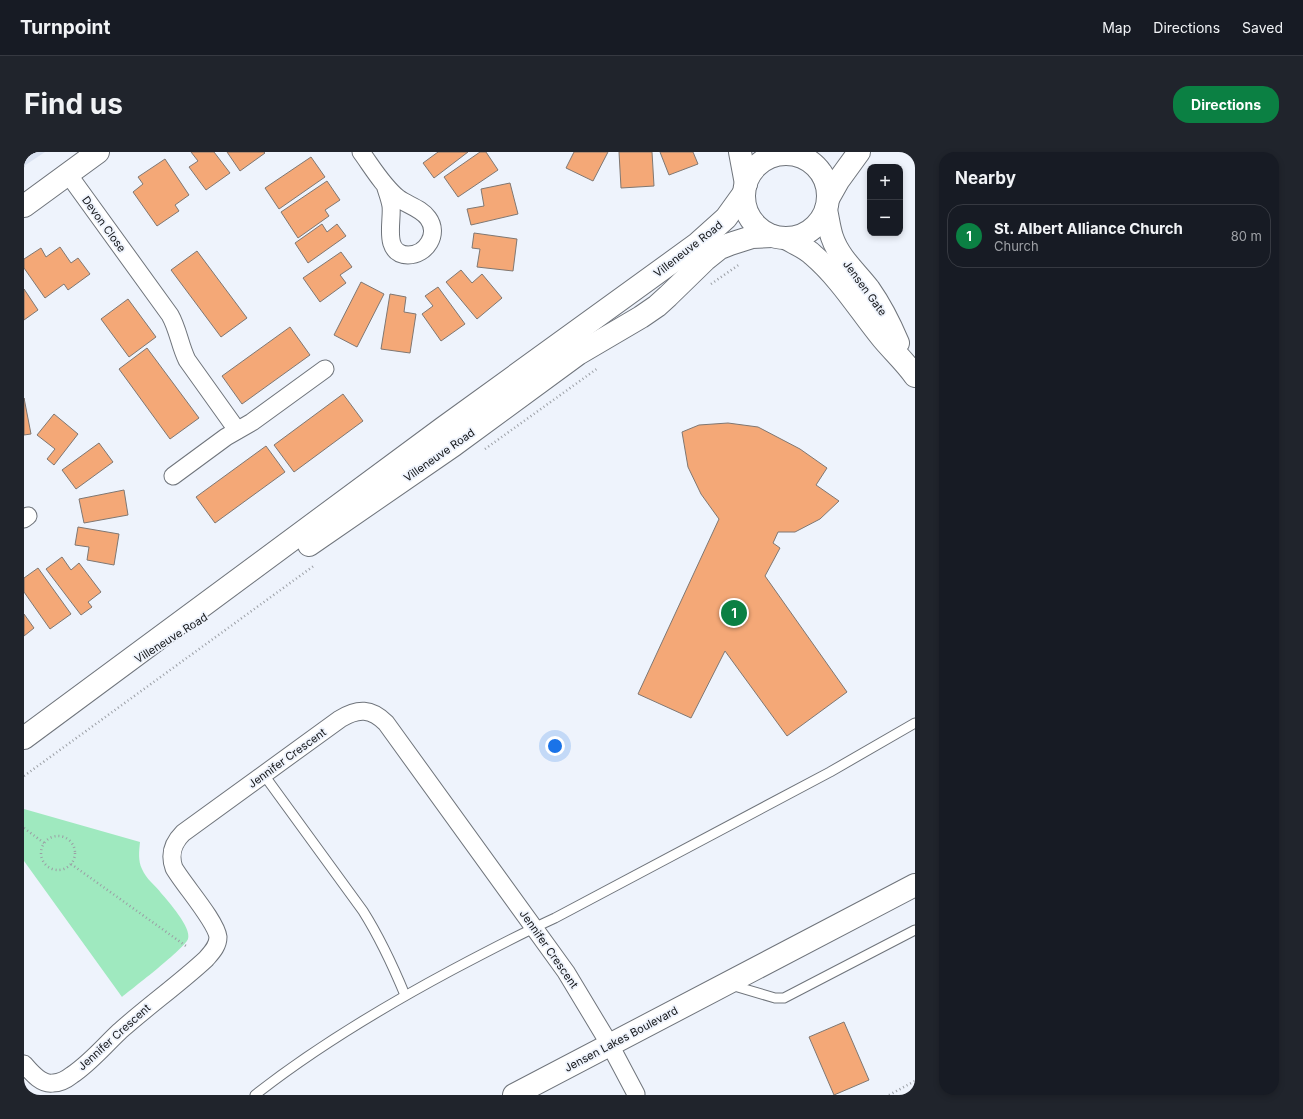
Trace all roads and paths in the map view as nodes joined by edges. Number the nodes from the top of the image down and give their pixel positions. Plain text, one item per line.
1 (98, 152) edge
2 (361, 152) edge
3 (740, 152) edge
4 (819, 152) edge
5 (859, 152) edge
6 (790, 154) edge
7 (68, 174) junction
8 (385, 186) dead end
9 (745, 189) junction
10 (827, 203) junction
11 (24, 206) edge
12 (780, 237) junction
13 (326, 369) dead end
14 (911, 370) edge
15 (237, 430) junction
16 (173, 476) dead end
17 (316, 565) dead end
18 (103, 681) junction
19 (915, 723) edge
20 (24, 738) edge
21 (264, 774) junction
22 (24, 776) edge
23 (24, 828) edge
24 (44, 843) junction
25 (71, 864) junction
26 (915, 885) edge
27 (534, 927) junction
28 (915, 930) edge
29 (186, 946) dead end
30 (727, 983) junction
31 (404, 995) junction
32 (610, 1045) junction
33 (24, 1064) edge
34 (915, 1082) edge
35 (636, 1094) edge
36 (255, 1095) edge
37 (514, 1095) edge
38 (889, 1095) edge

1 - 7 main road
2 - 8 street
3 - 9 main road
4 - 6 main road
5 - 10 main road
6 - 9 main road
6 - 10 main road
7 - 11 main road
7 - 15 street, Devon Close
9 - 12 main road
9 - 18 main road, Villeneuve Road
10 - 12 main road
10 - 14 main road, Jensen Gate
12 - 14 main road, Jensen Gate
12 - 18 main road, Villeneuve Road
13 - 15 street
15 - 16 street
17 - 22 path
18 - 20 main road, Villeneuve Road
19 - 27 lane
21 - 27 street, Jennifer Crescent
21 - 31 lane
21 - 33 street, Jennifer Crescent
23 - 24 path
24 - 25 path
24 - 25 path
25 - 29 path
26 - 30 main road, Jensen Lakes Boulevard
27 - 31 lane
27 - 32 street, Jennifer Crescent
28 - 30 lane
30 - 32 main road, Jensen Lakes Boulevard
31 - 36 lane
32 - 35 street, Jennifer Crescent
32 - 37 main road, Jensen Lakes Boulevard
34 - 38 path

